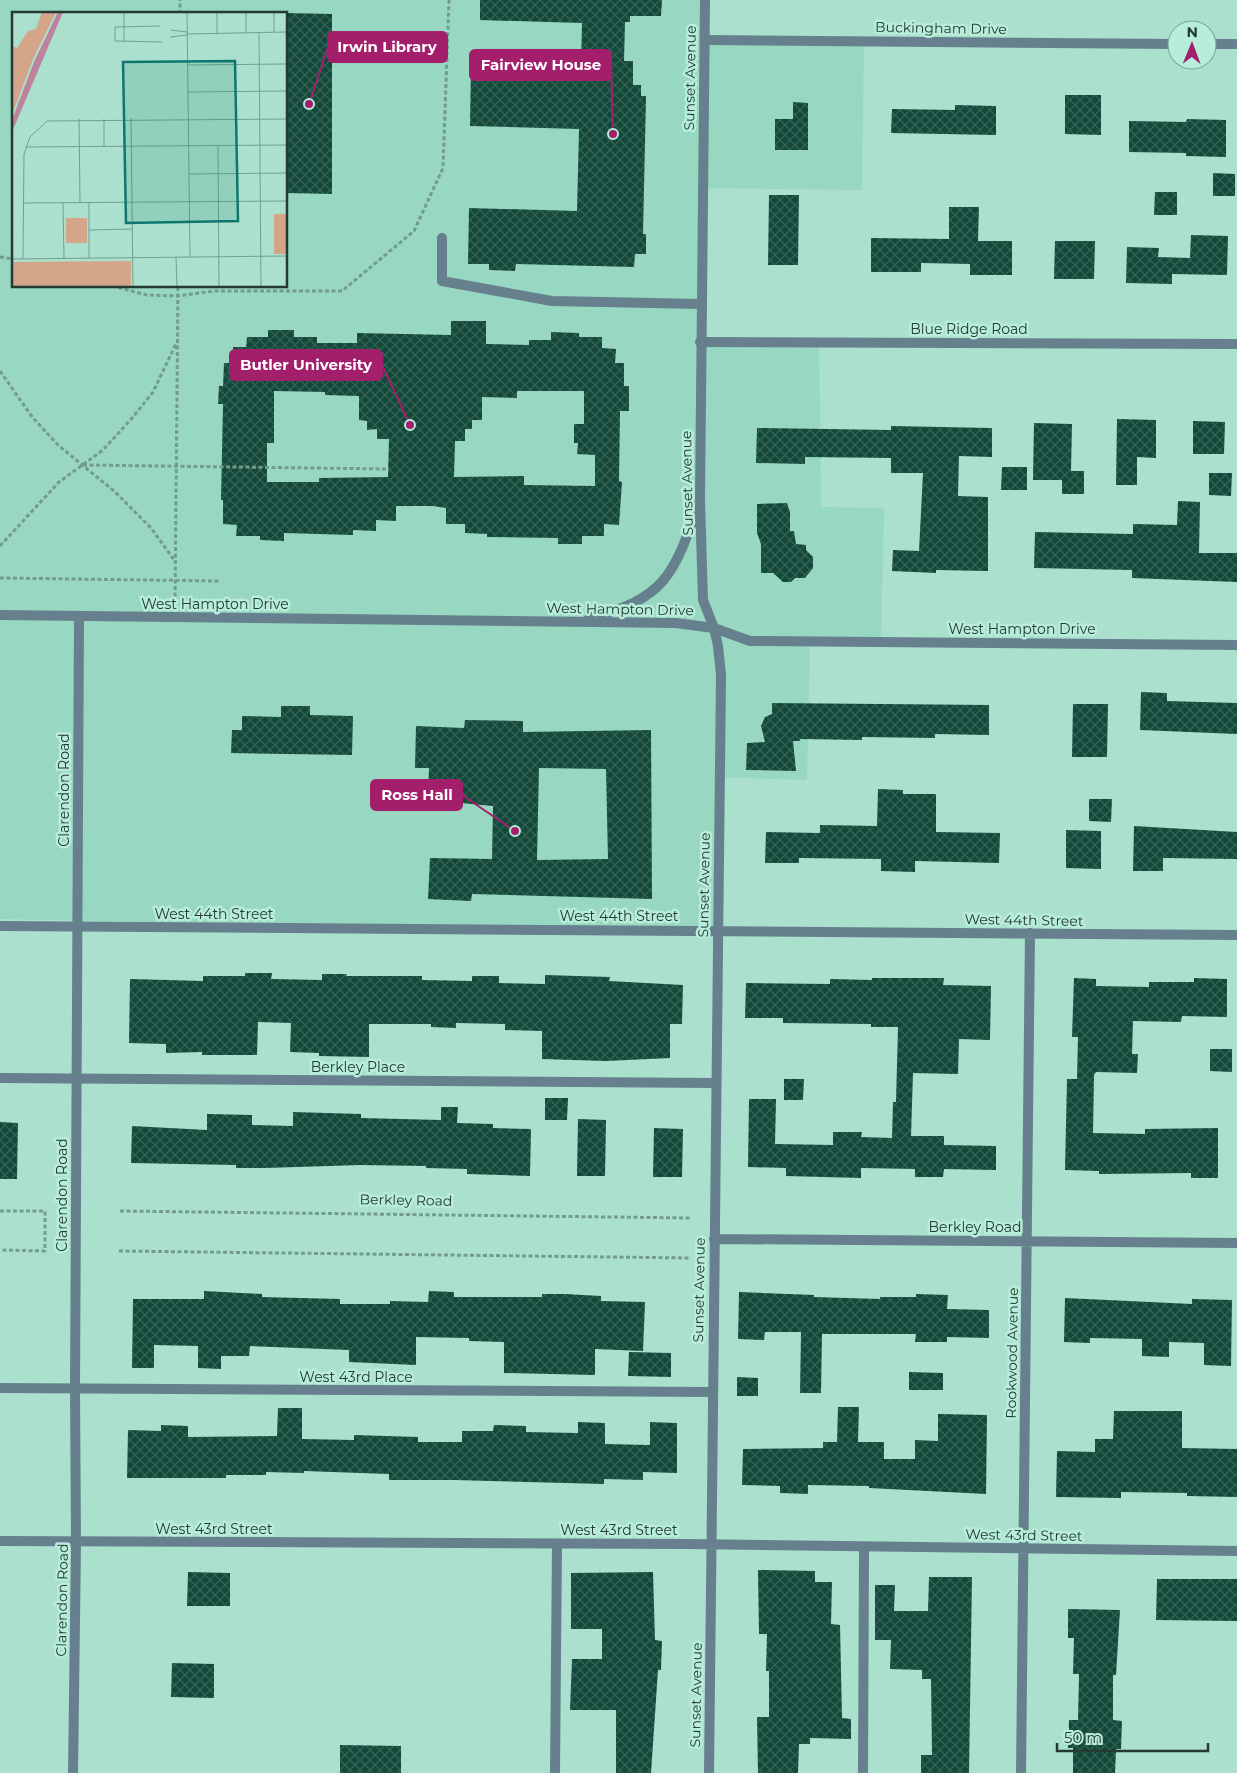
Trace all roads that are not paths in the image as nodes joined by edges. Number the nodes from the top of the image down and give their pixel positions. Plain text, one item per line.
1 (705, 0) edge
2 (705, 40) junction
3 (1167, 44) edge
4 (1217, 44) edge
5 (1237, 44) edge
6 (442, 238) dead end
7 (701, 304) junction
8 (700, 342) junction
9 (1237, 344) edge
10 (700, 500) junction
11 (0, 615) edge
12 (79, 617) junction
13 (576, 621) junction
14 (714, 628) junction
15 (1237, 645) edge
16 (0, 926) edge
17 (78, 927) junction
18 (717, 931) junction
19 (1030, 934) junction
20 (1237, 936) edge
21 (0, 1078) edge
22 (76, 1080) junction
23 (715, 1083) junction
24 (714, 1239) junction
25 (1027, 1241) junction
26 (1237, 1243) edge
27 (0, 1388) edge
28 (75, 1389) junction
29 (712, 1392) junction
30 (0, 1541) edge
31 (76, 1543) junction
32 (557, 1544) junction
33 (711, 1545) junction
34 (864, 1547) junction
35 (1024, 1549) junction
36 (1237, 1551) edge
37 (73, 1773) edge
38 (555, 1773) edge
39 (709, 1773) edge
40 (862, 1773) edge
41 (1021, 1773) edge

1 - 2 street, Sunset Avenue
2 - 3 street, Buckingham Drive
2 - 7 street, Sunset Avenue
4 - 5 street
6 - 7 street
7 - 8 street, Sunset Avenue
8 - 9 street, Blue Ridge Road
8 - 10 street, Sunset Avenue
10 - 13 street
10 - 14 street, Sunset Avenue
11 - 12 street, West Hampton Drive
12 - 13 street, West Hampton Drive
12 - 17 street, Clarendon Road
13 - 14 street, West Hampton Drive
14 - 15 street, West Hampton Drive
14 - 18 street, Sunset Avenue
16 - 17 street, West 44th Street
17 - 18 street, West 44th Street
17 - 22 street, Clarendon Road
18 - 19 street, West 44th Street
18 - 23 street, Sunset Avenue
19 - 20 street, West 44th Street
19 - 25 street, Rookwood Avenue
21 - 22 street, Berkley Place
22 - 23 street, Berkley Place
22 - 28 street, Clarendon Road
23 - 24 street, Sunset Avenue
24 - 25 street, Berkley Road
24 - 29 street, Sunset Avenue
25 - 26 street, Berkley Road
25 - 35 street, Rookwood Avenue
27 - 28 street, West 43rd Place
28 - 29 street, West 43rd Place
28 - 31 street, Clarendon Road
29 - 33 street, Sunset Avenue
30 - 31 street, West 43rd Street
31 - 32 street, West 43rd Street
31 - 37 street, Clarendon Road
32 - 33 street, West 43rd Street
32 - 38 street
33 - 34 street, West 43rd Street
33 - 39 street, Sunset Avenue
34 - 35 street, West 43rd Street
34 - 40 street
35 - 36 street, West 43rd Street
35 - 41 street, Rookwood Avenue

